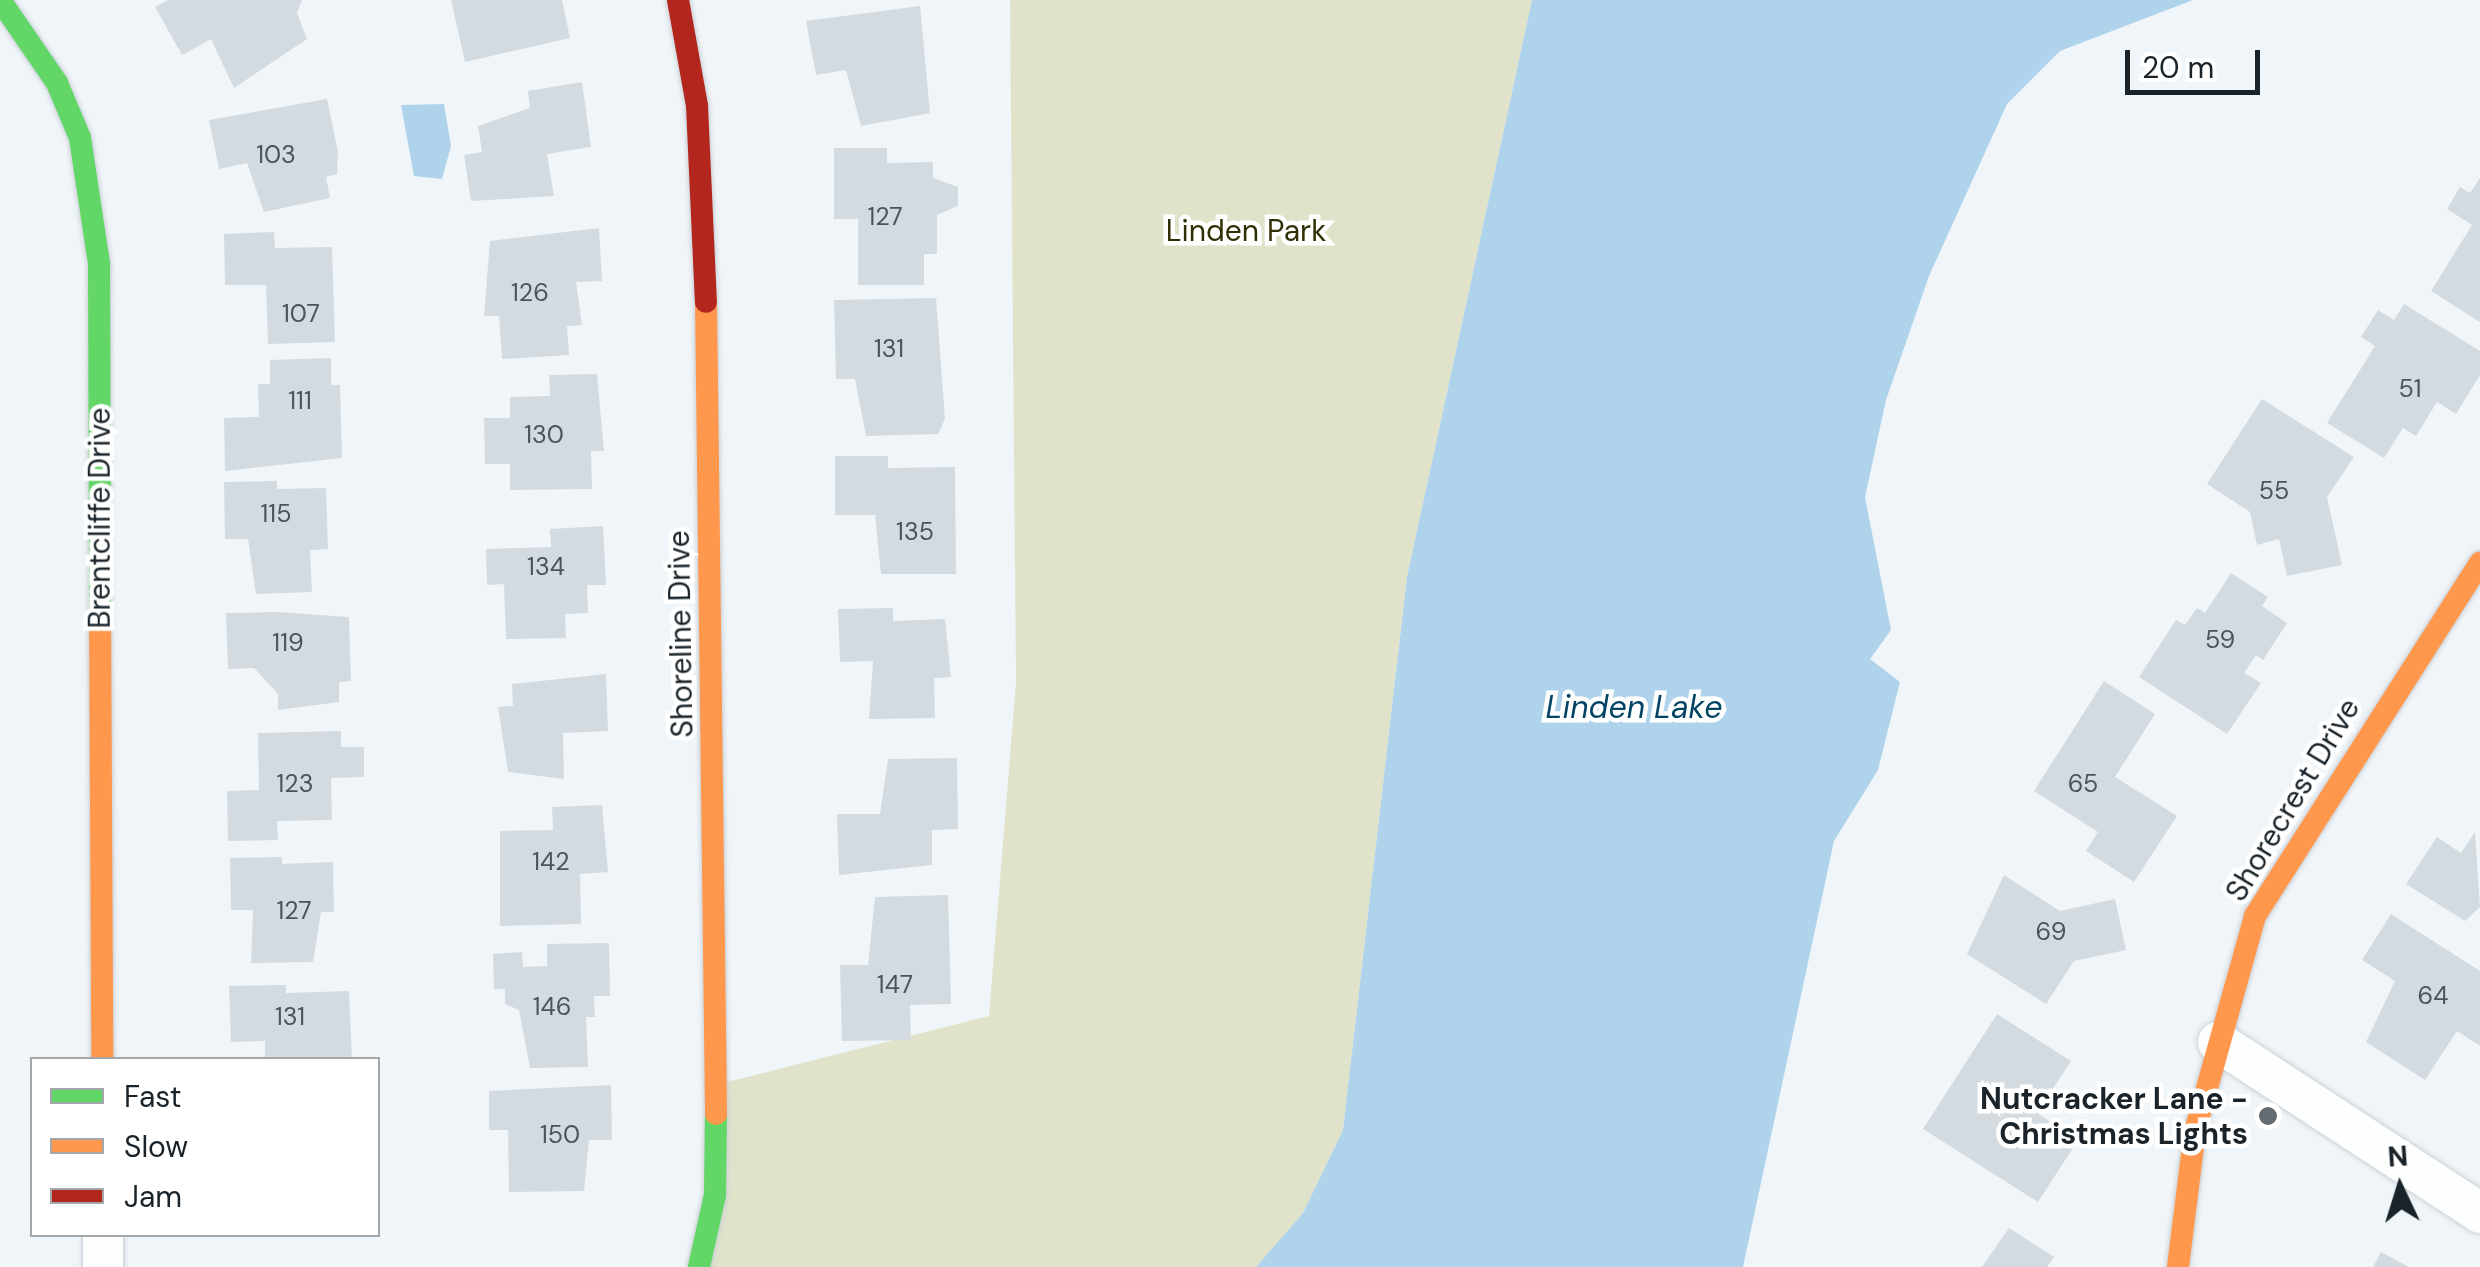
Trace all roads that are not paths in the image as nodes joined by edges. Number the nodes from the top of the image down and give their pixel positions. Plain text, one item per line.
1 (0, 0) edge
2 (678, 0) edge
3 (2480, 563) edge
4 (2218, 1042) junction
5 (102, 1057) edge
6 (2480, 1213) edge
7 (102, 1237) edge
8 (102, 1267) edge
9 (699, 1267) edge
10 (2178, 1267) edge

1 - 5 street, Brentcliffe Drive
2 - 9 street, Shoreline Drive
3 - 4 street, Shorecrest Drive
4 - 6 street
4 - 10 street, Shorecrest Drive
7 - 8 street

